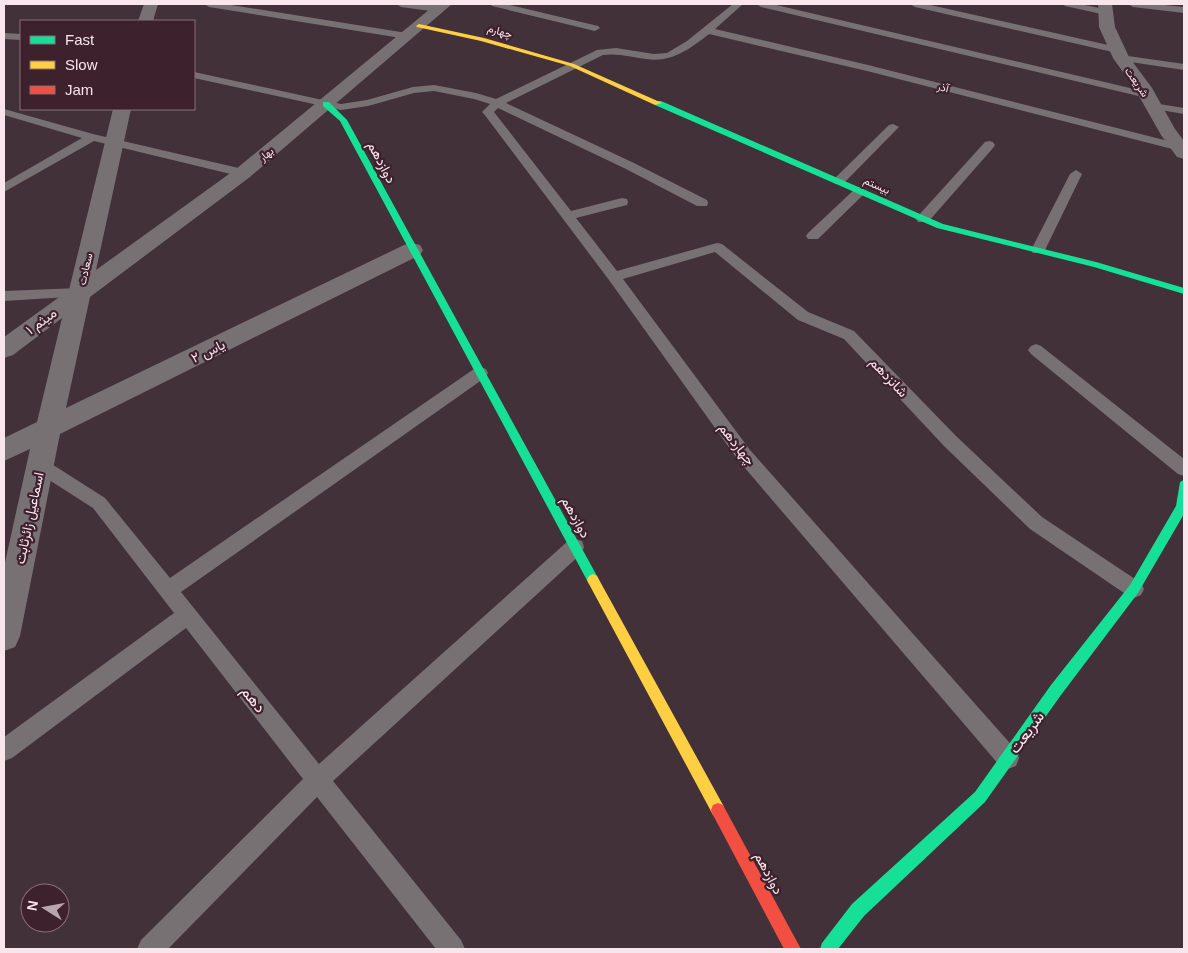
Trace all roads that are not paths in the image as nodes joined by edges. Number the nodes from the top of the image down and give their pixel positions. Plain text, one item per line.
1 (151, 4) edge
2 (209, 4) edge
3 (402, 4) edge
4 (495, 4) edge
5 (738, 4) edge
6 (761, 4) edge
7 (915, 4) edge
8 (1068, 4) edge
9 (1133, 4) edge
10 (441, 7) edge
11 (1106, 8) edge
12 (1184, 10) edge
13 (146, 20) edge
14 (596, 28) dead end
15 (706, 30) junction
16 (413, 31) junction
17 (4, 36) edge
18 (20, 38) edge
19 (1119, 54) junction
20 (572, 65) junction
21 (1184, 67) edge
22 (195, 76) edge
23 (1150, 101) junction
24 (326, 104) junction
25 (492, 108) junction
26 (122, 110) edge
27 (1184, 111) edge
28 (4, 112) edge
29 (893, 127) dead end
30 (92, 137) junction
31 (115, 141) junction
32 (989, 145) dead end
33 (1182, 150) edge
34 (243, 173) junction
35 (1076, 174) dead end
36 (839, 181) junction
37 (4, 188) edge
38 (860, 191) junction
39 (622, 202) dead end
40 (702, 203) dead end
41 (567, 216) junction
42 (923, 219) junction
43 (813, 236) dead end
44 (412, 250) junction
45 (1038, 250) junction
46 (614, 277) junction
47 (1184, 291) edge
48 (79, 293) junction
49 (4, 296) edge
50 (4, 349) edge
51 (1036, 350) dead end
52 (480, 373) junction
53 (48, 429) junction
54 (4, 450) edge
55 (41, 466) junction
56 (1184, 469) edge
57 (1184, 485) edge
58 (575, 547) junction
59 (1134, 589) junction
60 (168, 590) junction
61 (188, 615) junction
62 (4, 636) edge
63 (4, 750) edge
64 (1008, 758) junction
65 (318, 780) junction
66 (150, 949) edge
67 (452, 949) edge
68 (793, 949) edge
69 (828, 949) edge

1 - 13 street
2 - 16 lane
3 - 10 lane
4 - 14 lane
5 - 15 lane
6 - 23 lane
7 - 19 lane
8 - 11 lane
9 - 12 lane
10 - 16 street, بهار
11 - 19 street, شریعت
15 - 20 lane
15 - 33 lane, آذر
16 - 20 street, چهارم
16 - 24 street, بهار
17 - 18 lane
19 - 21 lane
19 - 23 street, شریعت
20 - 25 lane
20 - 36 street, بیستم
22 - 24 lane
23 - 27 lane
23 - 33 street, شریعت
24 - 25 lane
24 - 34 street, بهار
24 - 44 street, دوازدهم
25 - 40 lane
25 - 41 lane, چهاردهم
26 - 31 street, سعادت
28 - 30 lane
29 - 36 lane
30 - 31 lane
30 - 37 lane
31 - 34 lane
31 - 48 street, سعادت
32 - 42 lane
34 - 48 street, بهار
35 - 45 lane
36 - 38 street, بیستم
38 - 42 street, بیستم
38 - 43 lane
39 - 41 lane
41 - 46 lane, چهاردهم
42 - 45 street, بیستم
44 - 52 street, دوازدهم
44 - 53 street, یاس ۲
45 - 47 street, بیستم
46 - 59 lane, شانزدهم
46 - 64 lane, چهاردهم
48 - 49 lane
48 - 50 street, میثم ۱
48 - 53 street, سعادت
51 - 56 lane
52 - 58 street, دوازدهم
52 - 60 lane
53 - 54 street, یاس ۲
53 - 55 street, اسماعیل زائرثابت
55 - 60 lane, دهم
55 - 62 street, اسماعیل زائرثابت
57 - 59 street, شریعت
58 - 65 lane
58 - 68 street, دوازدهم
59 - 64 street, شریعت
60 - 61 lane, دهم
61 - 63 lane
61 - 65 lane, دهم
64 - 69 street, شریعت
65 - 66 lane
65 - 67 lane, دهم

